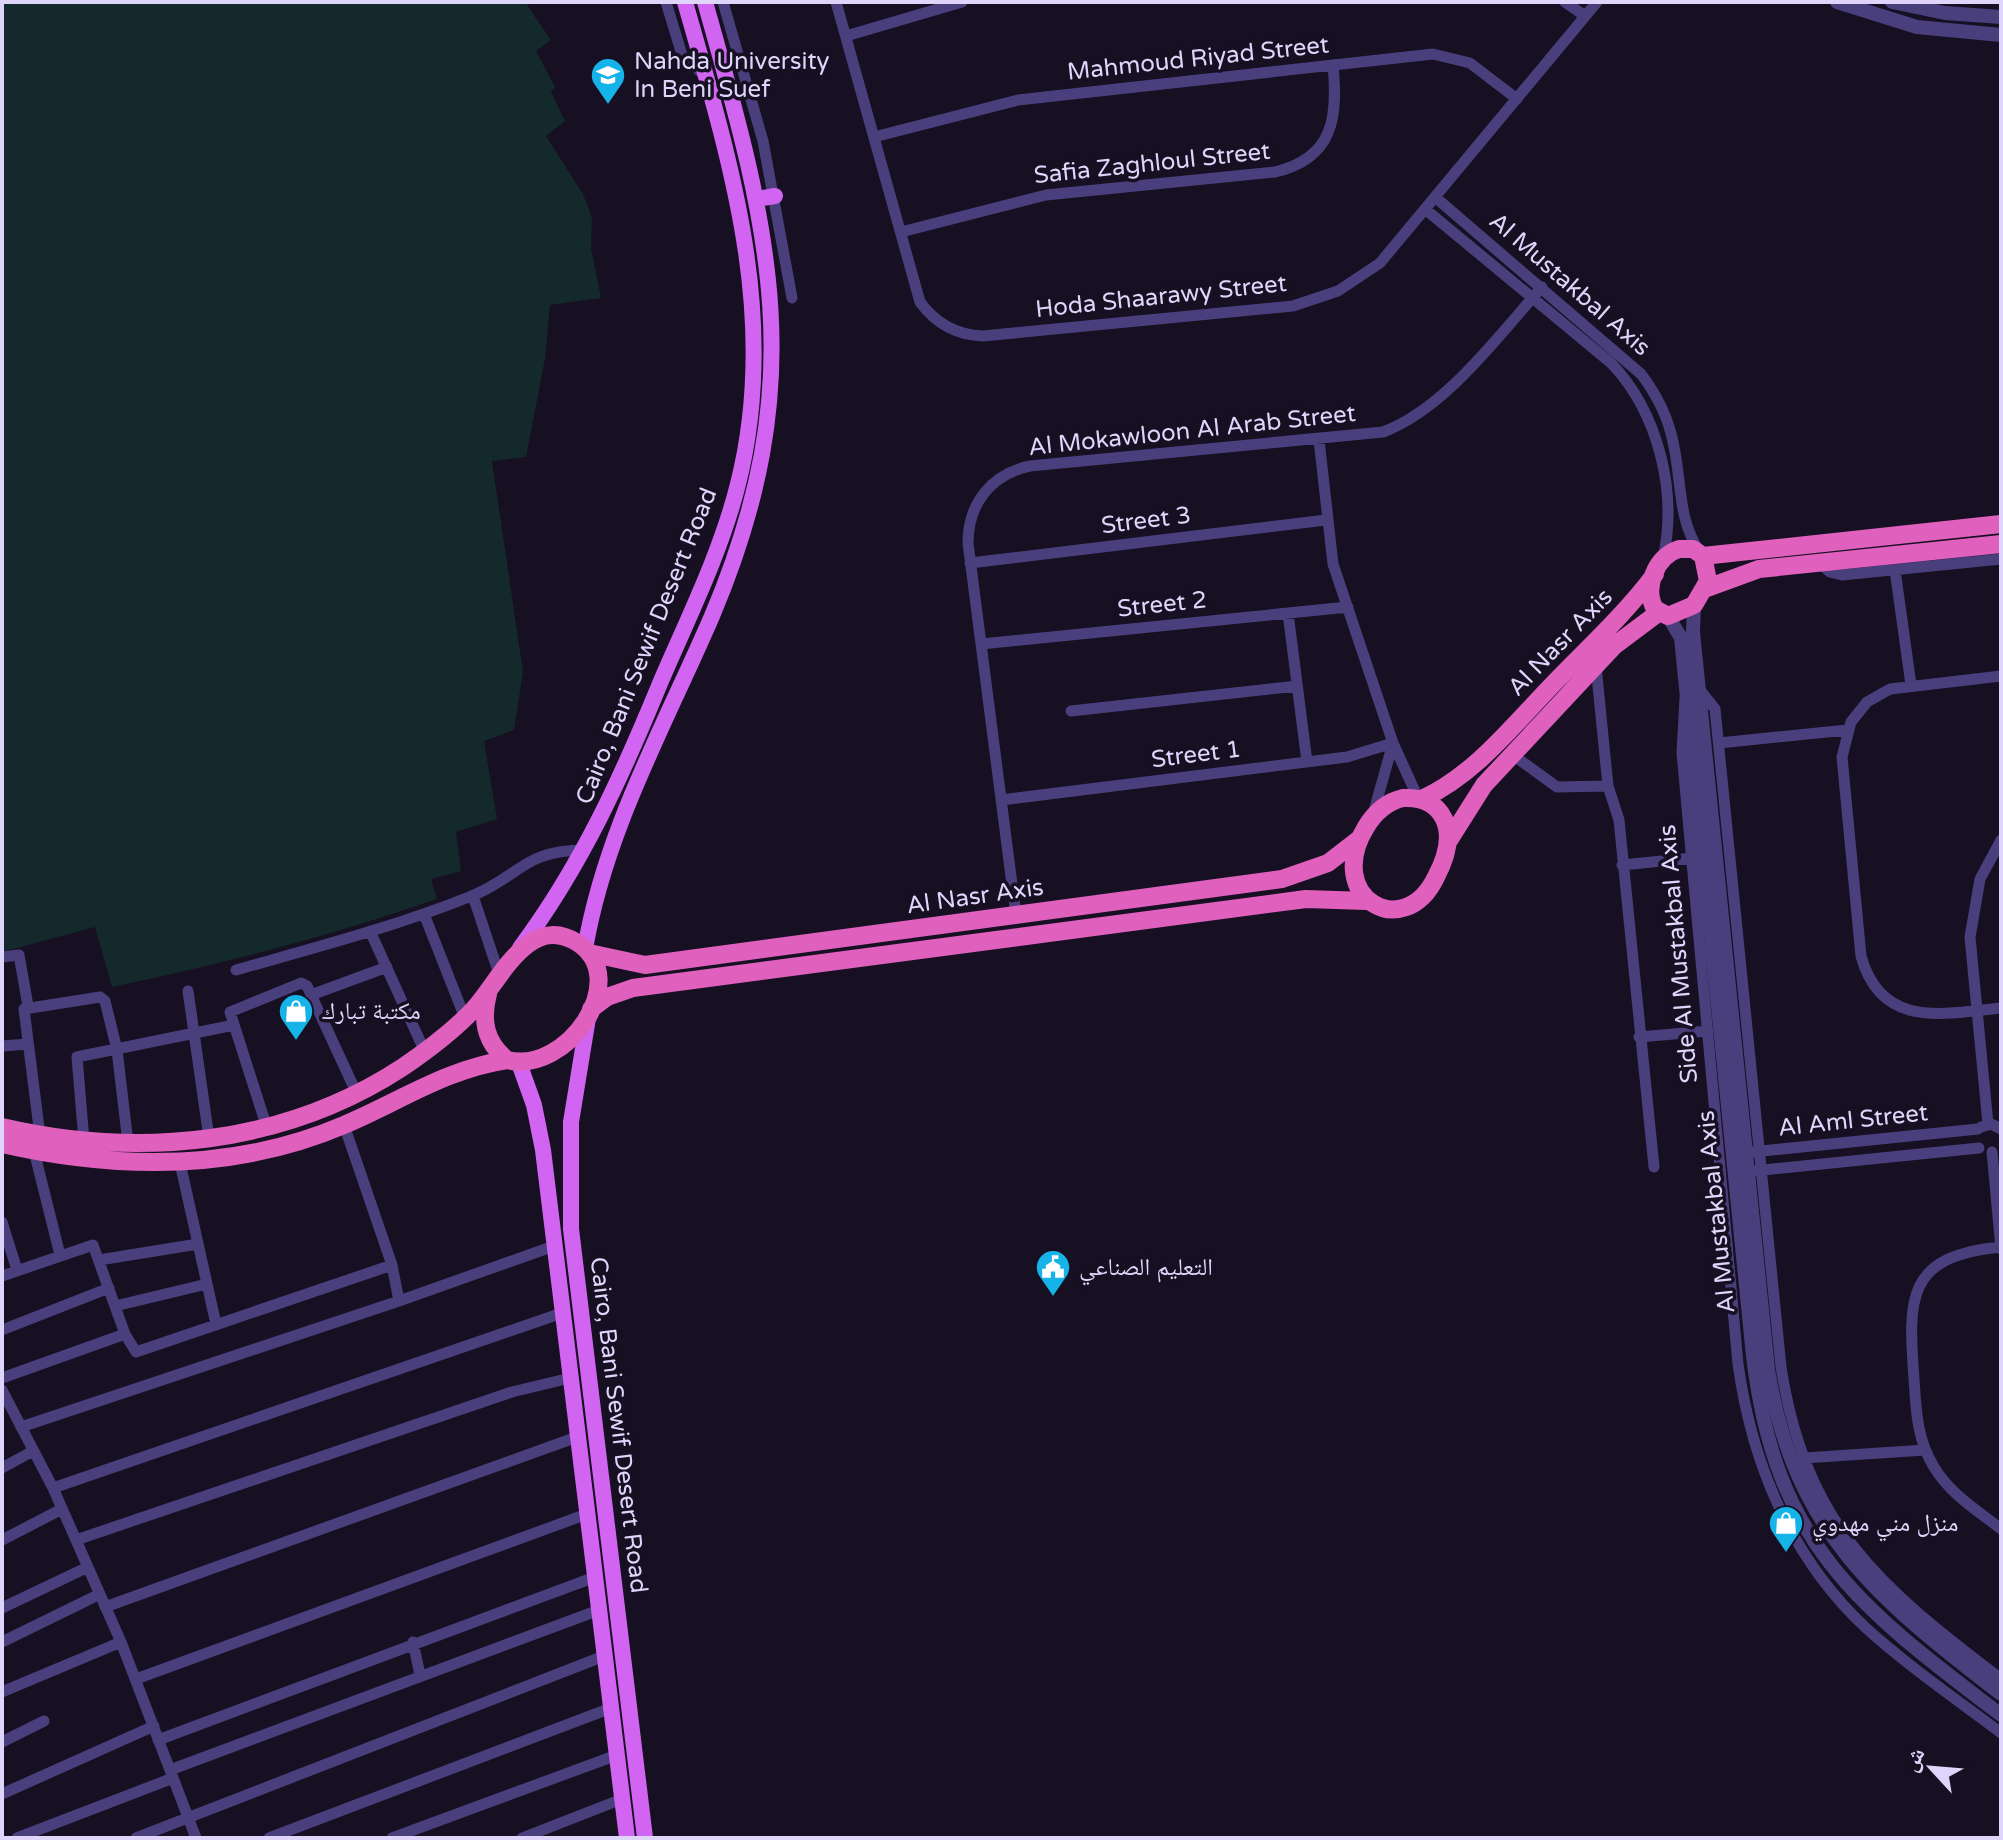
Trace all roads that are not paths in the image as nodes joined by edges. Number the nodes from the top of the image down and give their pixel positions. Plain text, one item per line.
1 (666, 2) edge
2 (705, 2) edge
3 (723, 2) edge
4 (836, 2) edge
5 (962, 2) edge
6 (1565, 2) edge
7 (1597, 2) edge
8 (1837, 2) edge
9 (1892, 2) edge
10 (689, 3) edge
11 (1585, 16) junction
12 (2001, 17) edge
13 (2001, 35) edge
14 (846, 36) junction
15 (1333, 65) junction
16 (706, 77) junction
17 (1517, 99) junction
18 (874, 137) junction
19 (775, 196) junction
20 (1435, 197) junction
21 (756, 199) junction
22 (1425, 209) junction
23 (901, 232) junction
24 (1542, 287) junction
25 (792, 298) dead end
26 (1532, 299) junction
27 (1319, 440) junction
28 (1326, 520) junction
29 (2001, 524) edge
30 (2001, 544) edge
31 (1739, 551) junction
32 (1701, 554) junction
33 (2001, 559) edge
34 (1818, 562) junction
35 (970, 563) junction
36 (1659, 566) junction
37 (1895, 570) junction
38 (1741, 573) junction
39 (1707, 588) junction
40 (1694, 605) junction
41 (1348, 607) junction
42 (1288, 613) junction
43 (1663, 614) junction
44 (981, 644) junction
45 (1596, 665) junction
46 (2001, 676) edge
47 (1911, 685) junction
48 (1297, 686) junction
49 (1693, 692) junction
50 (1071, 711) dead end
51 (1847, 730) junction
52 (1393, 743) junction
53 (1719, 743) junction
54 (1513, 755) junction
55 (1307, 762) junction
56 (1608, 786) junction
57 (1420, 799) junction
58 (1001, 800) junction
59 (1373, 816) junction
60 (1359, 839) junction
61 (1695, 840) junction
62 (2001, 840) edge
63 (1448, 842) junction
64 (585, 850) junction
65 (1692, 858) junction
66 (1622, 865) junction
67 (473, 896) junction
68 (1366, 901) junction
69 (424, 914) junction
70 (1016, 915) junction
71 (370, 931) junction
72 (587, 951) junction
73 (513, 956) junction
74 (2, 957) edge
75 (387, 967) junction
76 (236, 970) dead end
77 (499, 974) junction
78 (188, 991) dead end
79 (488, 994) junction
80 (311, 995) junction
81 (28, 1006) junction
82 (2001, 1008) edge
83 (1977, 1011) junction
84 (590, 1013) junction
85 (465, 1018) junction
86 (234, 1025) junction
87 (1708, 1031) junction
88 (195, 1033) junction
89 (1639, 1037) junction
90 (28, 1044) junction
91 (2, 1046) edge
92 (117, 1050) junction
93 (425, 1052) junction
94 (513, 1061) junction
95 (402, 1068) junction
96 (416, 1088) junction
97 (357, 1094) junction
98 (344, 1125) junction
99 (2, 1127) edge
100 (1994, 1127) edge
101 (267, 1128) junction
102 (209, 1138) junction
103 (84, 1141) junction
104 (37, 1143) junction
105 (128, 1143) junction
106 (2, 1144) edge
107 (569, 1148) junction
108 (1979, 1148) junction
109 (543, 1150) junction
110 (1996, 1150) edge
111 (1753, 1152) junction
112 (1732, 1154) junction
113 (180, 1163) junction
114 (1654, 1167) dead end
115 (1740, 1178) junction
116 (2, 1222) edge
117 (198, 1244) junction
118 (554, 1246) junction
119 (2001, 1247) edge
120 (60, 1255) junction
121 (99, 1260) junction
122 (392, 1265) junction
123 (17, 1270) junction
124 (2, 1276) edge
125 (207, 1284) junction
126 (109, 1288) junction
127 (399, 1301) junction
128 (115, 1306) junction
129 (562, 1313) junction
130 (216, 1324) junction
131 (2, 1330) edge
132 (125, 1334) junction
133 (2, 1378) edge
134 (570, 1378) junction
135 (2, 1390) edge
136 (6, 1406) edge
137 (21, 1427) junction
138 (577, 1437) junction
139 (1925, 1450) junction
140 (33, 1451) junction
141 (1804, 1458) junction
142 (2, 1468) edge
143 (53, 1488) junction
144 (62, 1509) junction
145 (587, 1514) junction
146 (2001, 1529) edge
147 (2, 1540) edge
148 (76, 1540) junction
149 (88, 1567) junction
150 (595, 1577) junction
151 (100, 1594) junction
152 (105, 1607) junction
153 (2, 1608) edge
154 (599, 1610) junction
155 (2, 1642) edge
156 (121, 1642) junction
157 (413, 1642) junction
158 (604, 1656) junction
159 (420, 1675) junction
160 (136, 1679) junction
161 (2001, 1679) edge
162 (2, 1692) edge
163 (2001, 1694) edge
164 (611, 1708) junction
165 (2001, 1715) edge
166 (44, 1721) dead end
167 (154, 1726) junction
168 (2001, 1733) edge
169 (158, 1740) junction
170 (2, 1742) edge
171 (617, 1761) junction
172 (636, 1761) junction
173 (172, 1774) junction
174 (2, 1794) edge
175 (622, 1799) junction
176 (188, 1817) junction
177 (17, 1838) edge
178 (136, 1838) edge
179 (196, 1838) edge
180 (269, 1838) edge
181 (392, 1838) edge
182 (522, 1838) edge
183 (627, 1838) edge
184 (645, 1838) edge

1 - 16 street
2 - 21 main road, Cairo, Bani Sewif Desert Road
3 - 19 street
4 - 14 street, Hoda Shaarawy Street
5 - 14 street
6 - 11 street
7 - 11 street, Hoda Shaarawy Street
8 - 13 street
9 - 12 street
10 - 16 main road, Cairo, Bani Sewif Desert Road
11 - 17 street, Hoda Shaarawy Street
14 - 18 street, Hoda Shaarawy Street
15 - 17 street, Mahmoud Riyad Street
15 - 18 street, Mahmoud Riyad Street
15 - 23 street, Safia Zaghloul Street
16 - 64 main road, Cairo, Bani Sewif Desert Road
17 - 20 street, Hoda Shaarawy Street
18 - 23 street, Hoda Shaarawy Street
19 - 21 main road
19 - 25 street
20 - 22 street, Hoda Shaarawy Street
20 - 24 street, Al Mustakbal Axis
21 - 72 main road, Cairo, Bani Sewif Desert Road
22 - 23 street, Hoda Shaarawy Street
22 - 26 street, Al Mustakbal Axis
24 - 26 street, Al Mokawloon Al Arab Street
24 - 32 street, Al Mustakbal Axis
26 - 27 street, Al Mokawloon Al Arab Street
26 - 36 street, Al Mustakbal Axis
27 - 28 street
27 - 35 street, Al Mokawloon Al Arab Street
28 - 35 street, Street 3
28 - 41 street
29 - 31 highway
30 - 34 highway
31 - 32 highway
31 - 38 highway
32 - 36 highway
32 - 39 highway
33 - 37 street
34 - 37 street
34 - 38 highway
35 - 44 street, Al Mokawloon Al Arab Street
36 - 43 highway
36 - 57 highway, Al Nasr Axis
37 - 47 street
38 - 39 highway
39 - 40 highway
40 - 43 highway
40 - 49 street, Al Mustakbal Axis
41 - 42 street, Street 2
41 - 52 street
42 - 44 street, Street 2
42 - 48 street
43 - 45 highway, Al Nasr Axis
43 - 49 street, Al Mustakbal Axis
44 - 58 street, Al Mokawloon Al Arab Street
45 - 54 highway, Al Nasr Axis
45 - 56 street
46 - 47 street
47 - 51 street
48 - 50 street
48 - 55 street
49 - 53 street
49 - 61 street, Al Mustakbal Axis
49 - 111 street, Al Mustakbal Axis
51 - 53 street
51 - 83 street
52 - 55 street, Street 1
52 - 57 street
52 - 59 street
53 - 111 street
54 - 56 street
54 - 63 highway, Al Nasr Axis
55 - 58 street, Street 1
56 - 66 street
57 - 59 highway
57 - 63 highway
58 - 70 street, Al Mokawloon Al Arab Street
59 - 60 highway
60 - 68 highway
60 - 70 highway, Al Nasr Axis
61 - 65 street, Side Al Mustakbal Axis
61 - 112 street, Al Mustakbal Axis
62 - 83 street
63 - 68 highway
64 - 67 street
64 - 73 main road, Cairo, Bani Sewif Desert Road
65 - 66 street
65 - 87 street, Side Al Mustakbal Axis
66 - 89 street
67 - 69 street
67 - 77 street
68 - 84 highway, Al Nasr Axis
69 - 71 street
69 - 85 street
70 - 72 highway, Al Nasr Axis
71 - 75 street
71 - 76 street
72 - 73 highway
72 - 84 highway
73 - 77 highway
74 - 81 street
75 - 80 street
75 - 93 street
77 - 79 highway
78 - 88 street
79 - 85 highway
79 - 94 highway
80 - 86 street
80 - 97 street
81 - 90 street
81 - 92 street
82 - 83 street
83 - 100 street
84 - 94 highway
84 - 107 main road, Cairo, Bani Sewif Desert Road
85 - 93 highway
86 - 88 street
86 - 101 street
87 - 89 street
87 - 115 street, Side Al Mustakbal Axis
88 - 92 street
88 - 102 street
89 - 114 street
90 - 91 street
90 - 104 street
92 - 103 street
92 - 105 street
93 - 95 highway
94 - 96 highway
94 - 109 main road, Cairo, Bani Sewif Desert Road
95 - 96 highway
95 - 97 highway
96 - 98 highway
97 - 101 highway
98 - 113 highway
98 - 122 street
99 - 104 highway
100 - 108 street
100 - 111 street, Al Aml Street
101 - 102 highway
102 - 105 highway
103 - 104 highway
103 - 105 highway
104 - 106 highway
104 - 113 highway
104 - 120 street
107 - 109 main road
107 - 172 main road, Cairo, Bani Sewif Desert Road
108 - 110 street
108 - 115 street, Al Aml Street
109 - 118 main road, Cairo, Bani Sewif Desert Road
110 - 119 street
111 - 112 street, Al Aml Street
111 - 115 street, Al Mustakbal Axis
112 - 115 street, Al Mustakbal Axis
113 - 117 street
115 - 141 street, Side Al Mustakbal Axis
115 - 163 street, Al Mustakbal Axis
115 - 165 street, Al Mustakbal Axis
115 - 168 street, Side Al Mustakbal Axis
116 - 123 street
117 - 121 street
117 - 125 street
118 - 127 street
118 - 129 main road, Cairo, Bani Sewif Desert Road
119 - 139 street
120 - 121 street
120 - 123 street
121 - 126 street
122 - 127 street
122 - 130 street
123 - 124 street
125 - 128 street
125 - 130 street
126 - 128 street
126 - 131 street
127 - 137 street
128 - 132 street
129 - 134 main road, Cairo, Bani Sewif Desert Road
129 - 143 street
130 - 132 street
132 - 133 street
134 - 138 main road, Cairo, Bani Sewif Desert Road
134 - 148 street
135 - 136 street
136 - 137 street
137 - 140 street
138 - 145 main road, Cairo, Bani Sewif Desert Road
138 - 152 street
139 - 141 street
139 - 146 street
140 - 142 street
140 - 143 street
141 - 161 street, Side Al Mustakbal Axis
143 - 144 street
144 - 147 street
144 - 148 street
145 - 150 main road, Cairo, Bani Sewif Desert Road
145 - 160 street
148 - 149 street
149 - 151 street
149 - 153 street
150 - 154 main road, Cairo, Bani Sewif Desert Road
150 - 157 street
151 - 152 street
151 - 155 street
152 - 156 street
154 - 158 main road, Cairo, Bani Sewif Desert Road
154 - 159 street
156 - 160 street
156 - 162 street
157 - 159 street
157 - 169 street
158 - 164 main road, Cairo, Bani Sewif Desert Road
158 - 176 street
159 - 173 street
160 - 167 street
164 - 171 main road, Cairo, Bani Sewif Desert Road
164 - 180 street
166 - 170 street
167 - 169 street
167 - 174 street
169 - 173 street
171 - 172 main road
171 - 175 main road, Cairo, Bani Sewif Desert Road
171 - 181 street
172 - 184 main road, Cairo, Bani Sewif Desert Road
173 - 176 street
173 - 177 street
175 - 182 street
175 - 183 main road, Cairo, Bani Sewif Desert Road
176 - 178 street
176 - 179 street

